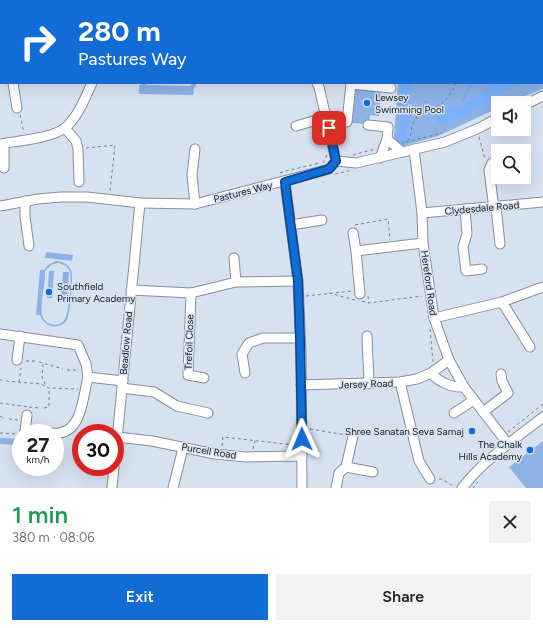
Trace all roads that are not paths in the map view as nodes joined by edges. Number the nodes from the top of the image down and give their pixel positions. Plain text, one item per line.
1 (13, 84) edge
2 (92, 84) edge
3 (317, 84) edge
4 (391, 88) dead end
5 (543, 96) edge
6 (531, 102) edge
7 (17, 108) road end
8 (327, 117) junction
9 (347, 122) dead end
10 (491, 122) edge
11 (368, 125) dead end
12 (296, 126) dead end
13 (65, 128) junction
14 (387, 139) junction
15 (2, 144) edge
16 (401, 148) junction
17 (195, 149) dead end
18 (414, 149) junction
19 (380, 158) junction
20 (336, 161) junction
21 (491, 165) edge
22 (4, 168) dead end
23 (283, 178) junction
24 (79, 182) dead end
25 (25, 201) junction
26 (543, 202) edge
27 (140, 203) junction
28 (195, 204) junction
29 (0, 206) edge
30 (496, 207) junction
31 (465, 209) junction
32 (422, 213) junction
33 (322, 220) dead end
34 (291, 225) junction
35 (353, 233) road end
36 (423, 243) junction
37 (500, 244) dead end
38 (30, 246) dead end
39 (356, 251) junction
40 (234, 258) dead end
41 (482, 269) dead end
42 (298, 281) junction
43 (236, 282) junction
44 (543, 287) edge
45 (131, 290) junction
46 (191, 293) junction
47 (359, 296) road end
48 (502, 302) junction
49 (434, 318) junction
50 (0, 334) edge
51 (20, 336) junction
52 (367, 336) dead end
53 (300, 338) junction
54 (530, 347) dead end
55 (17, 360) road end
56 (449, 360) junction
57 (244, 373) dead end
58 (430, 373) junction
59 (87, 374) junction
60 (501, 374) dead end
61 (204, 378) dead end
62 (400, 382) junction
63 (369, 384) junction
64 (122, 385) junction
65 (301, 385) junction
66 (464, 387) junction
67 (474, 400) junction
68 (483, 412) junction
69 (208, 413) dead end
70 (454, 413) dead end
71 (27, 414) road end
72 (543, 417) edge
73 (26, 424) edge
74 (118, 424) edge
75 (64, 431) edge
76 (352, 436) road end
77 (124, 438) edge
78 (508, 444) junction
79 (183, 448) junction
80 (302, 456) junction
81 (346, 467) junction
82 (373, 472) dead end
83 (113, 476) edge
84 (430, 479) road end
85 (112, 488) edge
86 (173, 488) edge
87 (302, 488) edge
88 (336, 488) edge
89 (462, 488) edge

1 - 7 street
2 - 13 street
3 - 8 street
4 - 9 street
5 - 6 street
8 - 12 street
8 - 20 street
10 - 18 street
11 - 14 street
13 - 15 street
13 - 24 street
14 - 16 street
14 - 19 street
15 - 22 street
16 - 18 street
16 - 19 street
17 - 28 street
18 - 32 street, Hereford Road
19 - 20 street
20 - 23 street, Pastures Way
21 - 30 street
23 - 28 street, Pastures Way
23 - 34 street
25 - 27 street, Pastures Way
25 - 29 street, Pastures Way
25 - 38 street
26 - 30 street, Clydesdale Road
27 - 28 street, Pastures Way
27 - 45 street, Beadlow Road
30 - 31 street, Clydesdale Road
30 - 37 street
31 - 32 street, Clydesdale Road
31 - 41 street
32 - 36 street, Hereford Road
33 - 34 street
34 - 42 street
35 - 39 street
36 - 39 street
36 - 49 street, Hereford Road
39 - 47 street
40 - 43 street
42 - 43 street
42 - 53 street
43 - 46 street
44 - 48 street
45 - 46 street
45 - 64 street, Beadlow Road
46 - 61 street, Trefoil Close
48 - 49 street
48 - 54 street
49 - 56 street, Hereford Road
50 - 51 street
51 - 55 street
51 - 59 street
52 - 63 street
53 - 57 street
53 - 65 street
56 - 58 street, Jersey Road
56 - 66 street, Hereford Road
58 - 62 street, Jersey Road
58 - 66 street
59 - 64 street
59 - 75 street
60 - 68 street
62 - 63 street, Jersey Road
62 - 84 street
63 - 65 street, Jersey Road
64 - 69 street
64 - 74 street, Beadlow Road
65 - 80 street
66 - 67 street, Hereford Road
67 - 68 street, Hereford Road
67 - 70 street
68 - 78 street, Hereford Road
71 - 73 street
72 - 78 street
76 - 81 street
77 - 79 street, Purcell Road
78 - 89 street
79 - 80 street, Purcell Road
79 - 86 street
80 - 87 street
81 - 82 street
81 - 88 street
83 - 85 street

